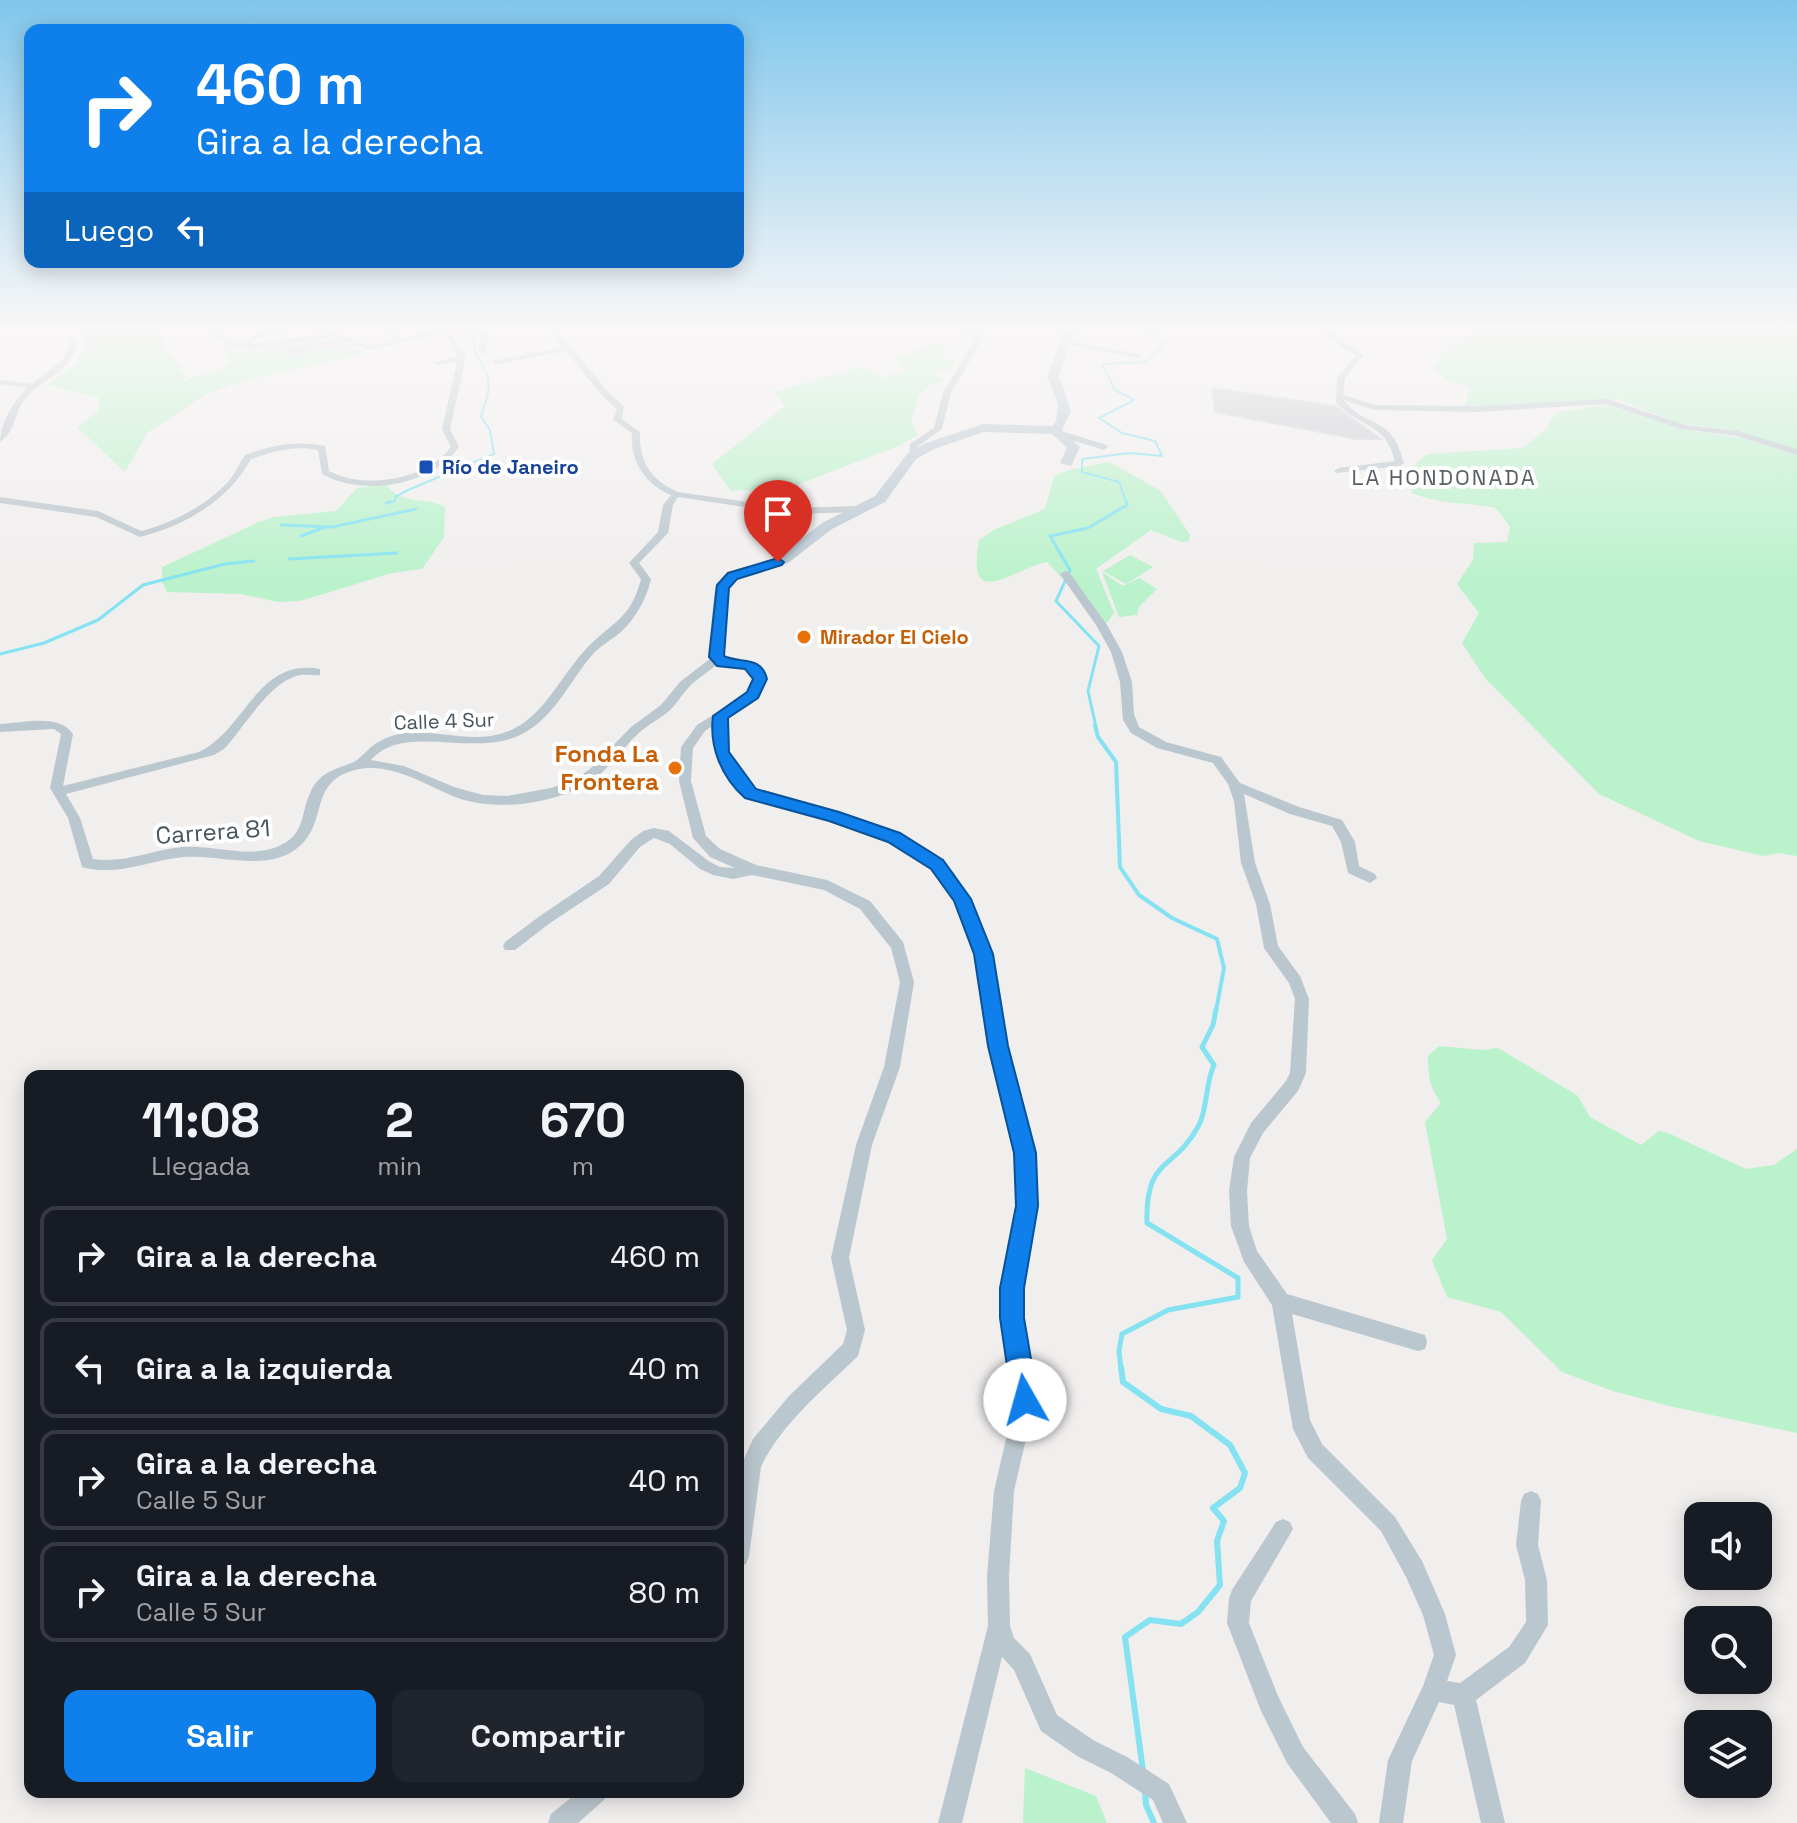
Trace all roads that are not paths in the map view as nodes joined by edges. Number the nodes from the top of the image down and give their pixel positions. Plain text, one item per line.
1 (16, 411) edge
2 (450, 411) edge
3 (620, 411) edge
4 (943, 411) edge
5 (1064, 411) edge
6 (1351, 411) edge
7 (1637, 411) edge
8 (1056, 432) junction
9 (0, 439) edge
10 (1104, 447) dead end
11 (1797, 452) edge
12 (912, 456) junction
13 (1066, 463) dead end
14 (1339, 471) dead end
15 (676, 494) junction
16 (0, 500) edge
17 (860, 509) junction
18 (1070, 581) dead end
19 (716, 657) junction
20 (316, 672) dead end
21 (720, 716) junction
22 (0, 728) edge
23 (360, 765) junction
24 (1234, 785) junction
25 (58, 792) junction
26 (753, 870) junction
27 (1370, 878) dead end
28 (510, 946) dead end
29 (1281, 1302) junction
30 (1418, 1342) dead end
31 (1531, 1501) dead end
32 (744, 1514) edge
33 (1283, 1529) dead end
34 (999, 1626) junction
35 (1433, 1690) junction
36 (1463, 1695) junction
37 (589, 1798) edge
38 (560, 1823) edge
39 (950, 1823) edge
40 (1175, 1823) edge
41 (1346, 1823) edge
42 (1391, 1823) edge
43 (1493, 1823) edge

1 - 9 street
2 - 16 street
3 - 15 street
4 - 12 street
5 - 8 street
6 - 14 street
7 - 11 street
8 - 10 street
8 - 12 street
8 - 13 street
12 - 17 street
15 - 17 street
15 - 23 street, Calle 4 Sur
17 - 19 street
18 - 24 street
19 - 21 street
19 - 23 street
20 - 25 street
21 - 26 street
21 - 34 street
22 - 25 street
23 - 25 street, Carrera 81
24 - 27 street
24 - 29 street
26 - 28 street
26 - 32 street
29 - 30 street
29 - 35 street
31 - 36 street
33 - 41 street
34 - 39 street
34 - 40 street
35 - 36 street
35 - 42 street
36 - 43 street
37 - 38 street

